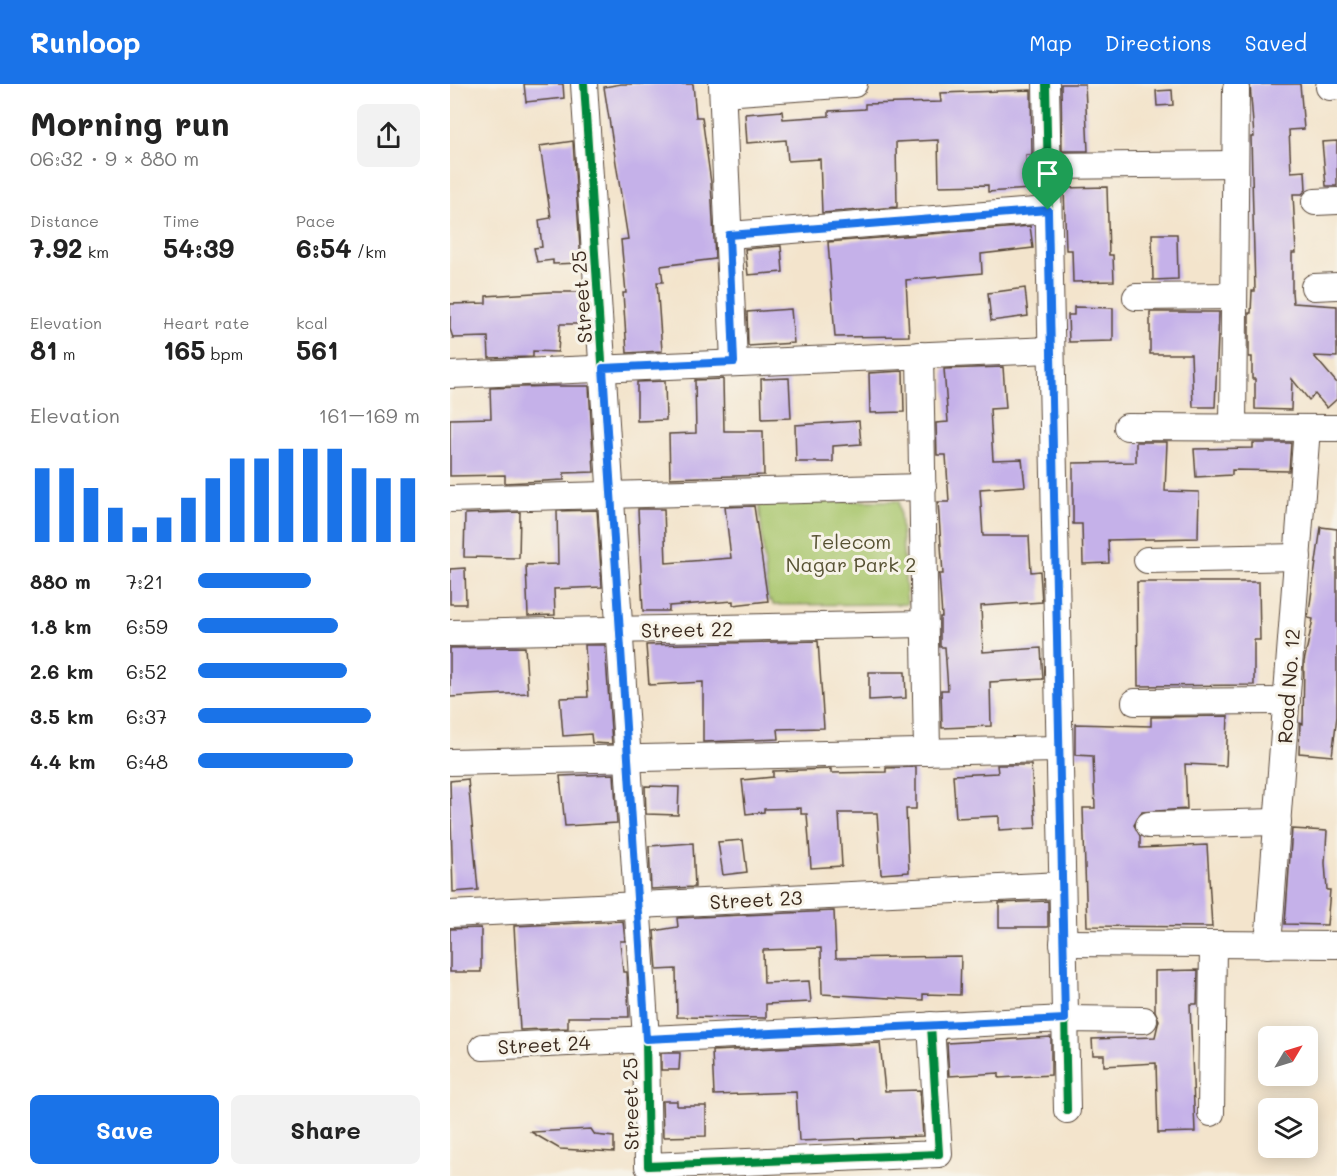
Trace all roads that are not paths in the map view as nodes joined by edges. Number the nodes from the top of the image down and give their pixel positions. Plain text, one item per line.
1 (584, 84) edge
2 (854, 84) edge
3 (1046, 84) edge
4 (722, 89) edge
5 (1236, 89) dead end
6 (1235, 164) junction
7 (1047, 166) junction
8 (1048, 210) junction
9 (729, 235) junction
10 (1234, 296) junction
11 (1136, 297) dead end
12 (1051, 350) junction
13 (920, 355) junction
14 (734, 362) junction
15 (603, 368) junction
16 (450, 375) edge
17 (1127, 427) dead end
18 (1233, 427) junction
19 (1308, 428) junction
20 (1337, 428) edge
21 (922, 487) junction
22 (611, 495) junction
23 (450, 499) edge
24 (1298, 556) junction
25 (1147, 560) dead end
26 (925, 624) junction
27 (620, 630) junction
28 (450, 633) edge
29 (1287, 701) junction
30 (1135, 702) dead end
31 (1059, 749) junction
32 (927, 752) junction
33 (628, 758) junction
34 (450, 762) edge
35 (1278, 822) junction
36 (1149, 825) dead end
37 (1062, 885) junction
38 (637, 904) junction
39 (450, 914) edge
40 (1064, 943) junction
41 (1213, 944) junction
42 (1268, 945) junction
43 (1337, 945) edge
44 (1065, 1019) junction
45 (1144, 1020) dead end
46 (931, 1025) junction
47 (646, 1039) junction
48 (483, 1047) dead end
49 (1067, 1110) dead end
50 (1211, 1113) dead end

1 - 15 street, Street 25
2 - 4 street
3 - 7 street
4 - 9 street
5 - 6 street
6 - 7 street
6 - 10 street
7 - 8 street
8 - 9 street
8 - 12 street
9 - 14 street
10 - 11 street
10 - 18 street
12 - 13 street
12 - 31 street
13 - 14 street
13 - 21 street
14 - 15 street
15 - 16 street
15 - 22 street, Street 25
17 - 18 street
18 - 19 street
19 - 20 street
19 - 24 street, Road No. 12
21 - 22 street
21 - 26 street
22 - 23 street
22 - 27 street, Street 25
24 - 25 street
24 - 29 street, Road No. 12
26 - 27 street, Street 22
26 - 32 street
27 - 28 street, Street 22
27 - 33 street, Street 25
29 - 30 street
29 - 35 street, Road No. 12
31 - 32 street
31 - 37 street
32 - 33 street
33 - 34 street
33 - 38 street, Street 25
35 - 36 street
35 - 42 street, Road No. 12
37 - 38 street, Street 23
37 - 40 street
38 - 39 street, Street 23
38 - 47 street, Street 25
40 - 41 street
40 - 44 street
41 - 42 street
41 - 50 street
42 - 43 street
44 - 45 street, Street 24
44 - 46 street, Street 24
44 - 49 street
46 - 47 street, Street 24
46 - 47 street, Street 25
47 - 48 street, Street 24

